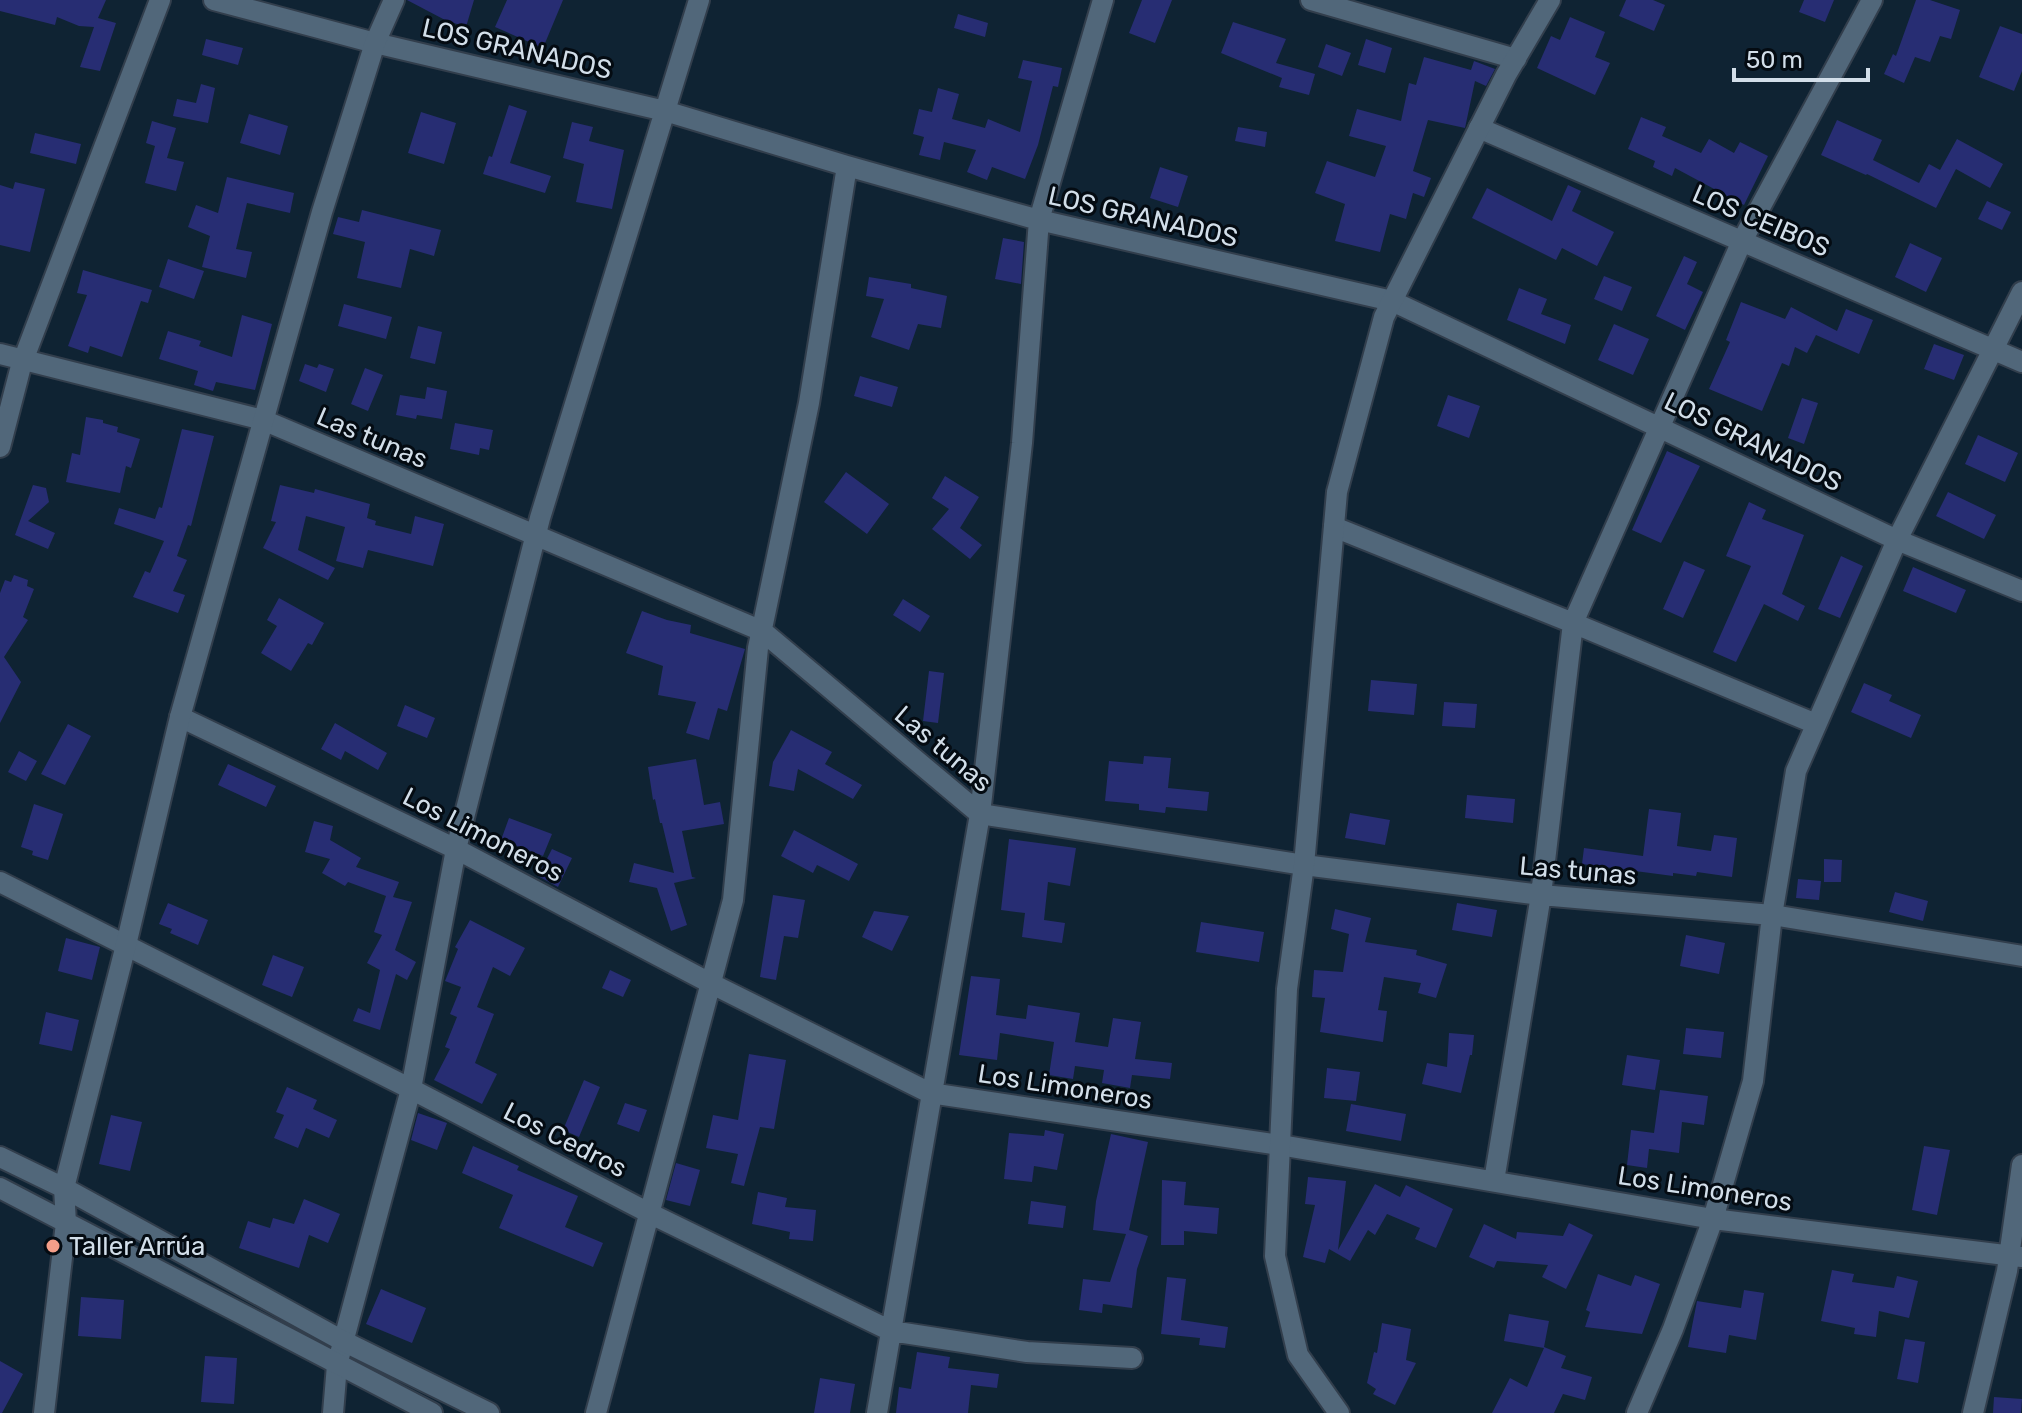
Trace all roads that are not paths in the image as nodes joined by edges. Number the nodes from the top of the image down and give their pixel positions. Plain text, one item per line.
1 (160, 0) edge
2 (214, 0) edge
3 (394, 0) edge
4 (699, 0) edge
5 (1103, 0) edge
6 (1311, 0) edge
7 (1550, 0) edge
8 (1872, 0) edge
9 (375, 43) junction
10 (1516, 59) junction
11 (665, 111) junction
12 (1479, 128) junction
13 (847, 166) junction
14 (1039, 220) junction
15 (1742, 241) junction
16 (2022, 292) edge
17 (1392, 301) junction
18 (1994, 348) junction
19 (0, 354) edge
20 (23, 359) junction
21 (2022, 362) edge
22 (263, 420) junction
23 (1662, 427) junction
24 (0, 447) edge
25 (1334, 527) junction
26 (535, 536) junction
27 (1897, 540) junction
28 (2022, 591) edge
29 (1573, 623) junction
30 (762, 631) junction
31 (180, 717) junction
32 (1816, 724) junction
33 (980, 814) junction
34 (456, 849) junction
35 (1304, 865) junction
36 (0, 882) edge
37 (1541, 895) junction
38 (1772, 915) junction
39 (126, 945) junction
40 (2022, 956) edge
41 (710, 983) junction
42 (411, 1089) junction
43 (930, 1093) junction
44 (1280, 1145) junction
45 (0, 1157) edge
46 (2022, 1165) edge
47 (1494, 1181) junction
48 (0, 1188) edge
49 (64, 1188) junction
50 (651, 1214) junction
51 (1713, 1219) junction
52 (66, 1223) junction
53 (2016, 1256) edge
54 (891, 1331) junction
55 (343, 1341) junction
56 (1132, 1358) dead end
57 (337, 1365) junction
58 (44, 1413) edge
59 (333, 1413) edge
60 (432, 1413) edge
61 (489, 1413) edge
62 (596, 1413) edge
63 (877, 1413) edge
64 (1339, 1413) edge
65 (1637, 1413) edge
66 (1973, 1413) edge

1 - 20 street
2 - 9 street, LOS GRANADOS
3 - 9 street
4 - 11 street
5 - 14 street
6 - 10 street
7 - 10 street
8 - 15 street
9 - 11 street, LOS GRANADOS
9 - 22 street
10 - 12 street
11 - 13 street, LOS GRANADOS
11 - 26 street
12 - 15 street, LOS CEIBOS
12 - 17 street
13 - 14 street, LOS GRANADOS
13 - 30 street
14 - 17 street, LOS GRANADOS
14 - 33 street
15 - 18 street, LOS CEIBOS
15 - 23 street
16 - 18 street
17 - 23 street, LOS GRANADOS
17 - 25 street
18 - 21 street, LOS CEIBOS
18 - 27 street
19 - 20 street, Las tunas
20 - 22 street, Las tunas
20 - 24 street
22 - 26 street, Las tunas
22 - 31 street
23 - 27 street, LOS GRANADOS
23 - 29 street
25 - 29 street
25 - 35 street
26 - 30 street, Las tunas
26 - 34 street
27 - 28 street, LOS GRANADOS
27 - 32 street
29 - 32 street
29 - 37 street
30 - 33 street, Las tunas
30 - 41 street
31 - 34 street, Los Limoneros
31 - 39 street
32 - 38 street
33 - 35 street, Las tunas
33 - 43 street
34 - 41 street, Los Limoneros
34 - 42 street
35 - 37 street, Las tunas
35 - 44 street
36 - 39 street, Los Cedros
37 - 38 street, Las tunas
37 - 47 street
38 - 40 street, Las tunas
38 - 51 street
39 - 42 street, Los Cedros
39 - 49 street
41 - 43 street, Los Limoneros
41 - 50 street
42 - 50 street, Los Cedros
42 - 55 street
43 - 44 street, Los Limoneros
43 - 54 street
44 - 47 street, Los Limoneros
44 - 64 street
45 - 49 street
46 - 53 street
47 - 51 street, Los Limoneros
48 - 52 street
49 - 52 street
49 - 55 street
50 - 54 street, Los Cedros
50 - 62 street
51 - 53 street, Los Limoneros
51 - 65 street
52 - 57 street
52 - 58 street
53 - 66 street
54 - 56 street, Los Cedros
54 - 63 street
55 - 57 street
55 - 61 street
57 - 59 street
57 - 60 street

